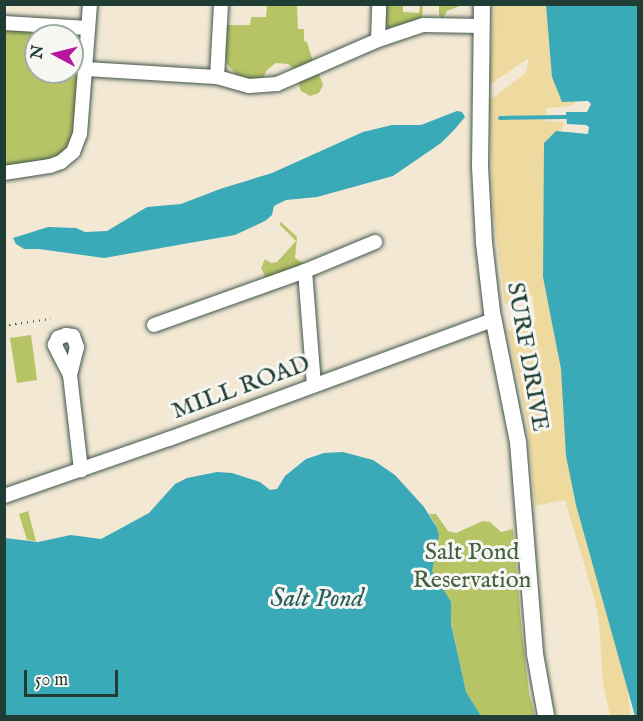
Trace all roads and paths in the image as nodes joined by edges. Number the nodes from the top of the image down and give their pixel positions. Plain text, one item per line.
1 (90, 4) edge
2 (221, 4) edge
3 (379, 4) edge
4 (482, 4) edge
5 (4, 23) edge
6 (482, 26) junction
7 (88, 27) junction
8 (378, 40) junction
9 (85, 69) junction
10 (217, 77) junction
11 (4, 173) edge
12 (375, 242) dead end
13 (305, 271) junction
14 (51, 319) dead end
15 (493, 320) junction
16 (4, 323) edge
17 (154, 325) dead end
18 (70, 375) dead end
19 (314, 385) junction
20 (81, 470) junction
21 (4, 496) edge
22 (546, 717) edge

1 - 7 street
2 - 10 street
3 - 8 street
4 - 6 main road, SURF DRIVE
5 - 7 street
6 - 8 street
6 - 15 main road, SURF DRIVE
7 - 9 street
8 - 10 street
9 - 10 street
9 - 11 street
12 - 13 street
13 - 17 street
13 - 19 street
14 - 16 path
15 - 19 street, MILL ROAD
15 - 22 main road, SURF DRIVE
18 - 20 street
19 - 20 street, MILL ROAD
20 - 21 street, MILL ROAD

